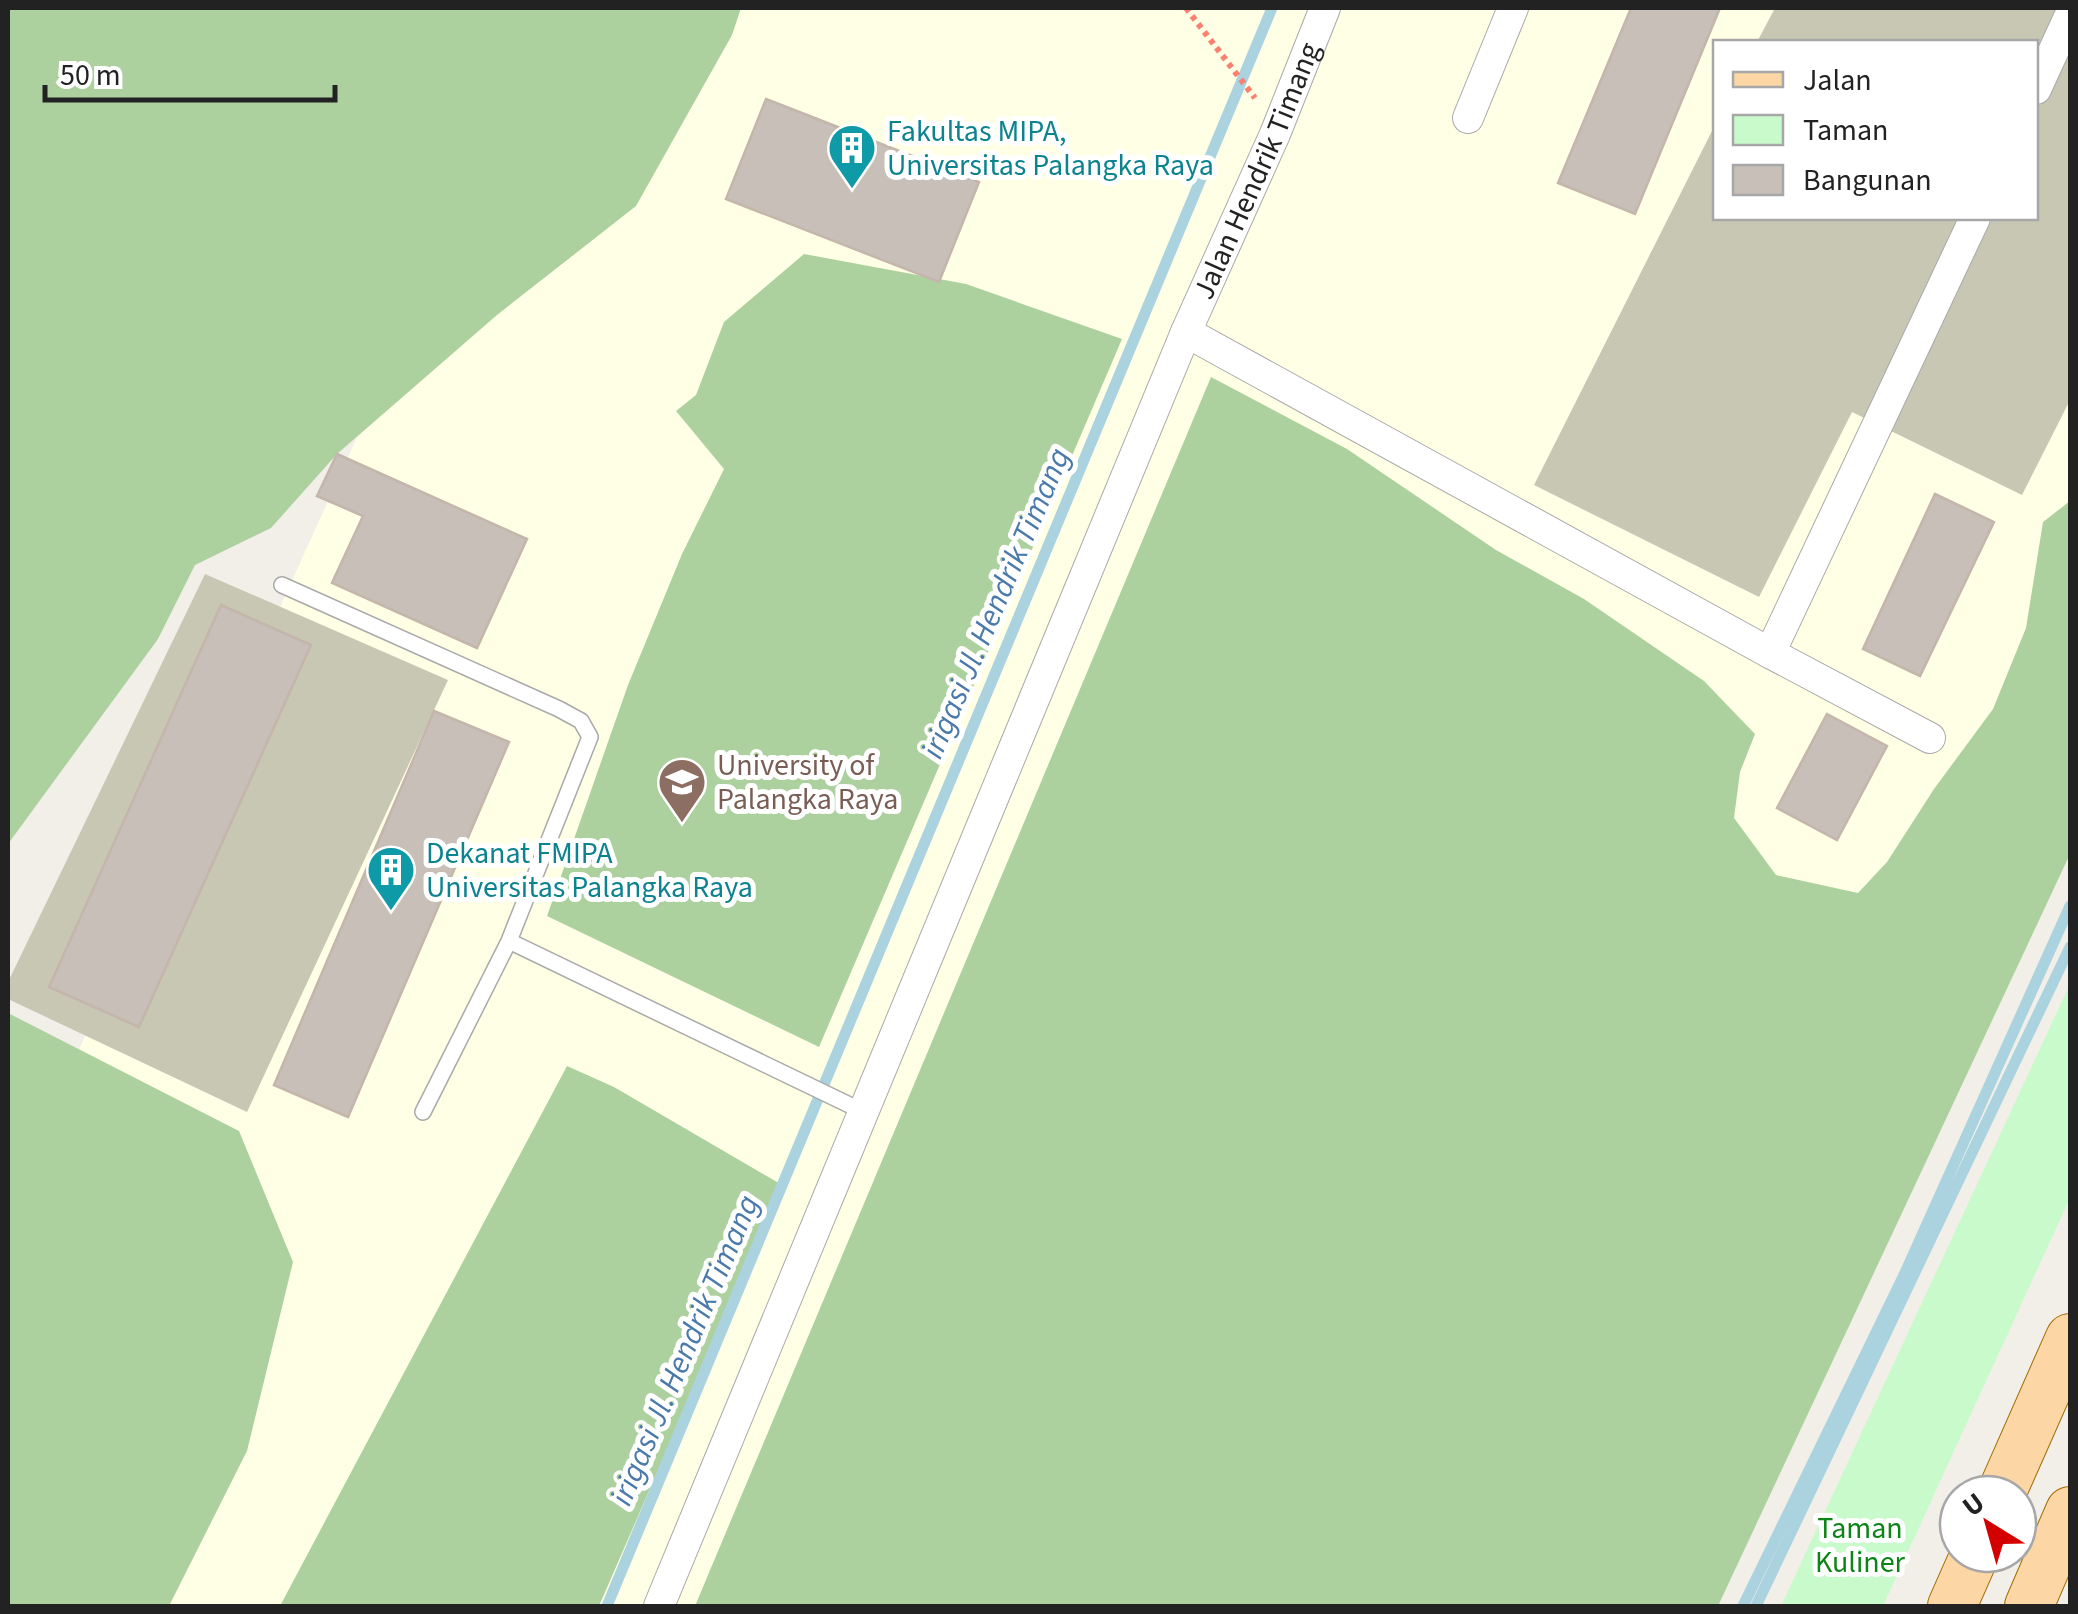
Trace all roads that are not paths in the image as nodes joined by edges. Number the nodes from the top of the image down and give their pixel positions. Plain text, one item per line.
1 (1325, 8) edge
2 (1512, 8) edge
3 (2070, 15) edge
4 (2038, 85) edge
5 (1468, 118) dead end
6 (1974, 220) edge
7 (1186, 332) junction
8 (282, 585) dead end
9 (1770, 652) junction
10 (1930, 738) dead end
11 (509, 941) junction
12 (851, 1106) junction
13 (423, 1112) dead end
14 (2070, 1338) edge
15 (2010, 1474) edge
16 (2066, 1535) edge
17 (1966, 1574) edge
18 (659, 1606) edge
19 (1952, 1606) edge
20 (2029, 1606) edge

1 - 7 street, Jalan Hendrik Timang
2 - 5 street
3 - 4 street
6 - 9 street
7 - 9 street
7 - 12 street, Jalan Hendrik Timang
8 - 11 lane
9 - 10 street
11 - 12 lane
11 - 13 lane
12 - 18 street, Jalan Hendrik Timang
14 - 15 main road
16 - 20 main road
17 - 19 main road

